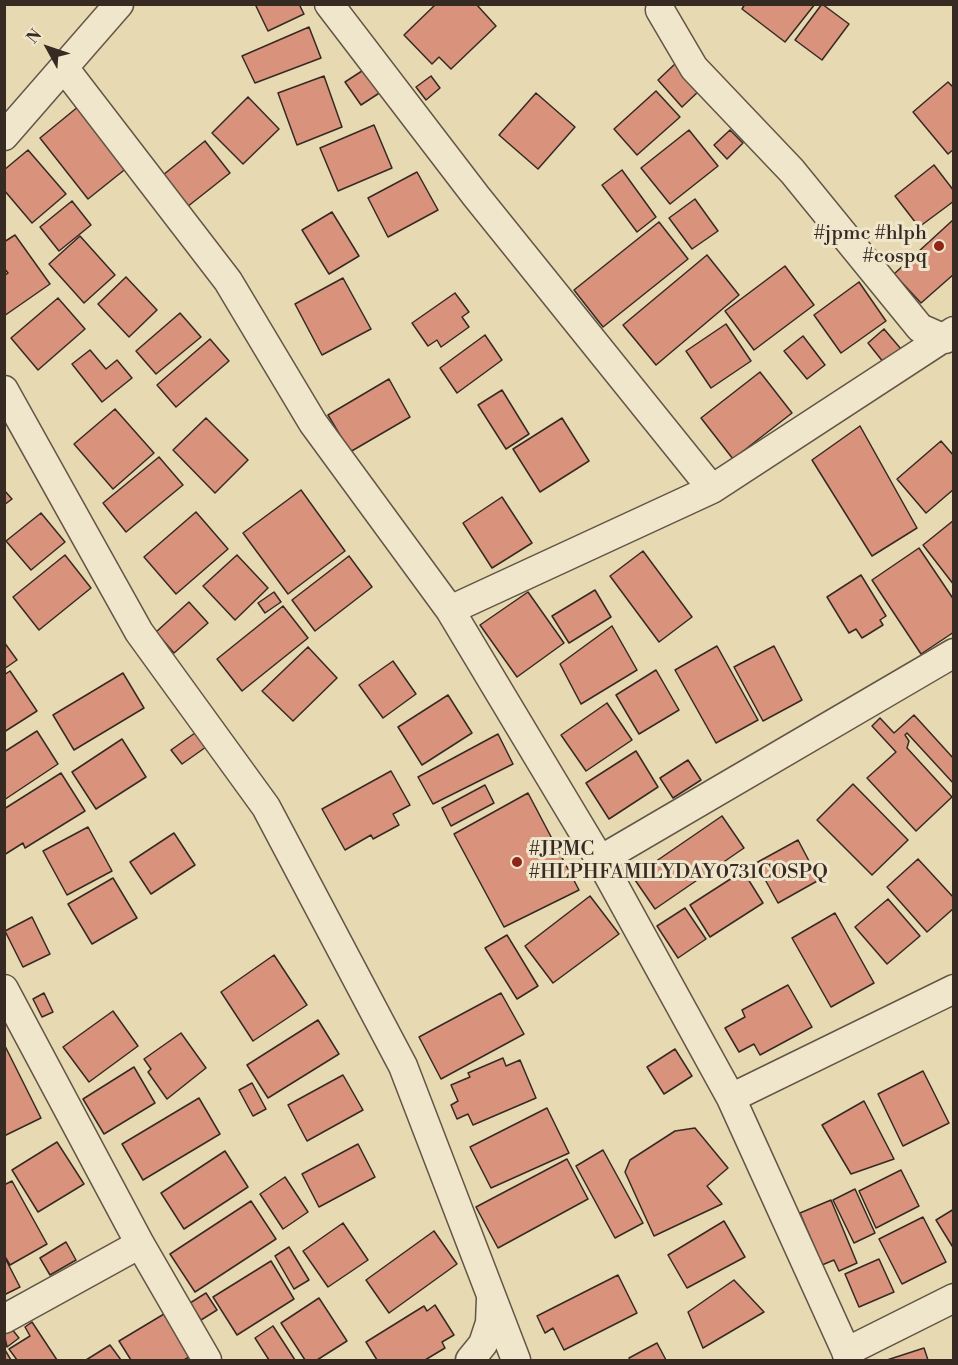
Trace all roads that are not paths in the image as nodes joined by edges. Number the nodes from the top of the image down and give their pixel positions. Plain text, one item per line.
1 (119, 4) edge
2 (329, 4) edge
3 (660, 10) dead end
4 (65, 69) junction
5 (4, 136) edge
6 (949, 335) edge
7 (4, 390) edge
8 (712, 489) junction
9 (450, 610) junction
10 (954, 653) edge
11 (600, 860) junction
12 (4, 989) edge
13 (954, 989) edge
14 (731, 1098) junction
15 (140, 1244) junction
16 (491, 1290) junction
17 (954, 1298) edge
18 (4, 1319) edge
19 (848, 1356) edge
20 (207, 1360) edge
21 (472, 1360) edge
22 (516, 1360) edge

1 - 4 street
2 - 8 street
3 - 6 street
4 - 5 street
4 - 9 street
6 - 8 street
7 - 16 street
8 - 9 street
9 - 11 street
10 - 11 street
11 - 14 street
12 - 15 street
13 - 14 street
14 - 19 street
15 - 18 street
15 - 20 street
16 - 21 street
16 - 22 street
17 - 19 street

